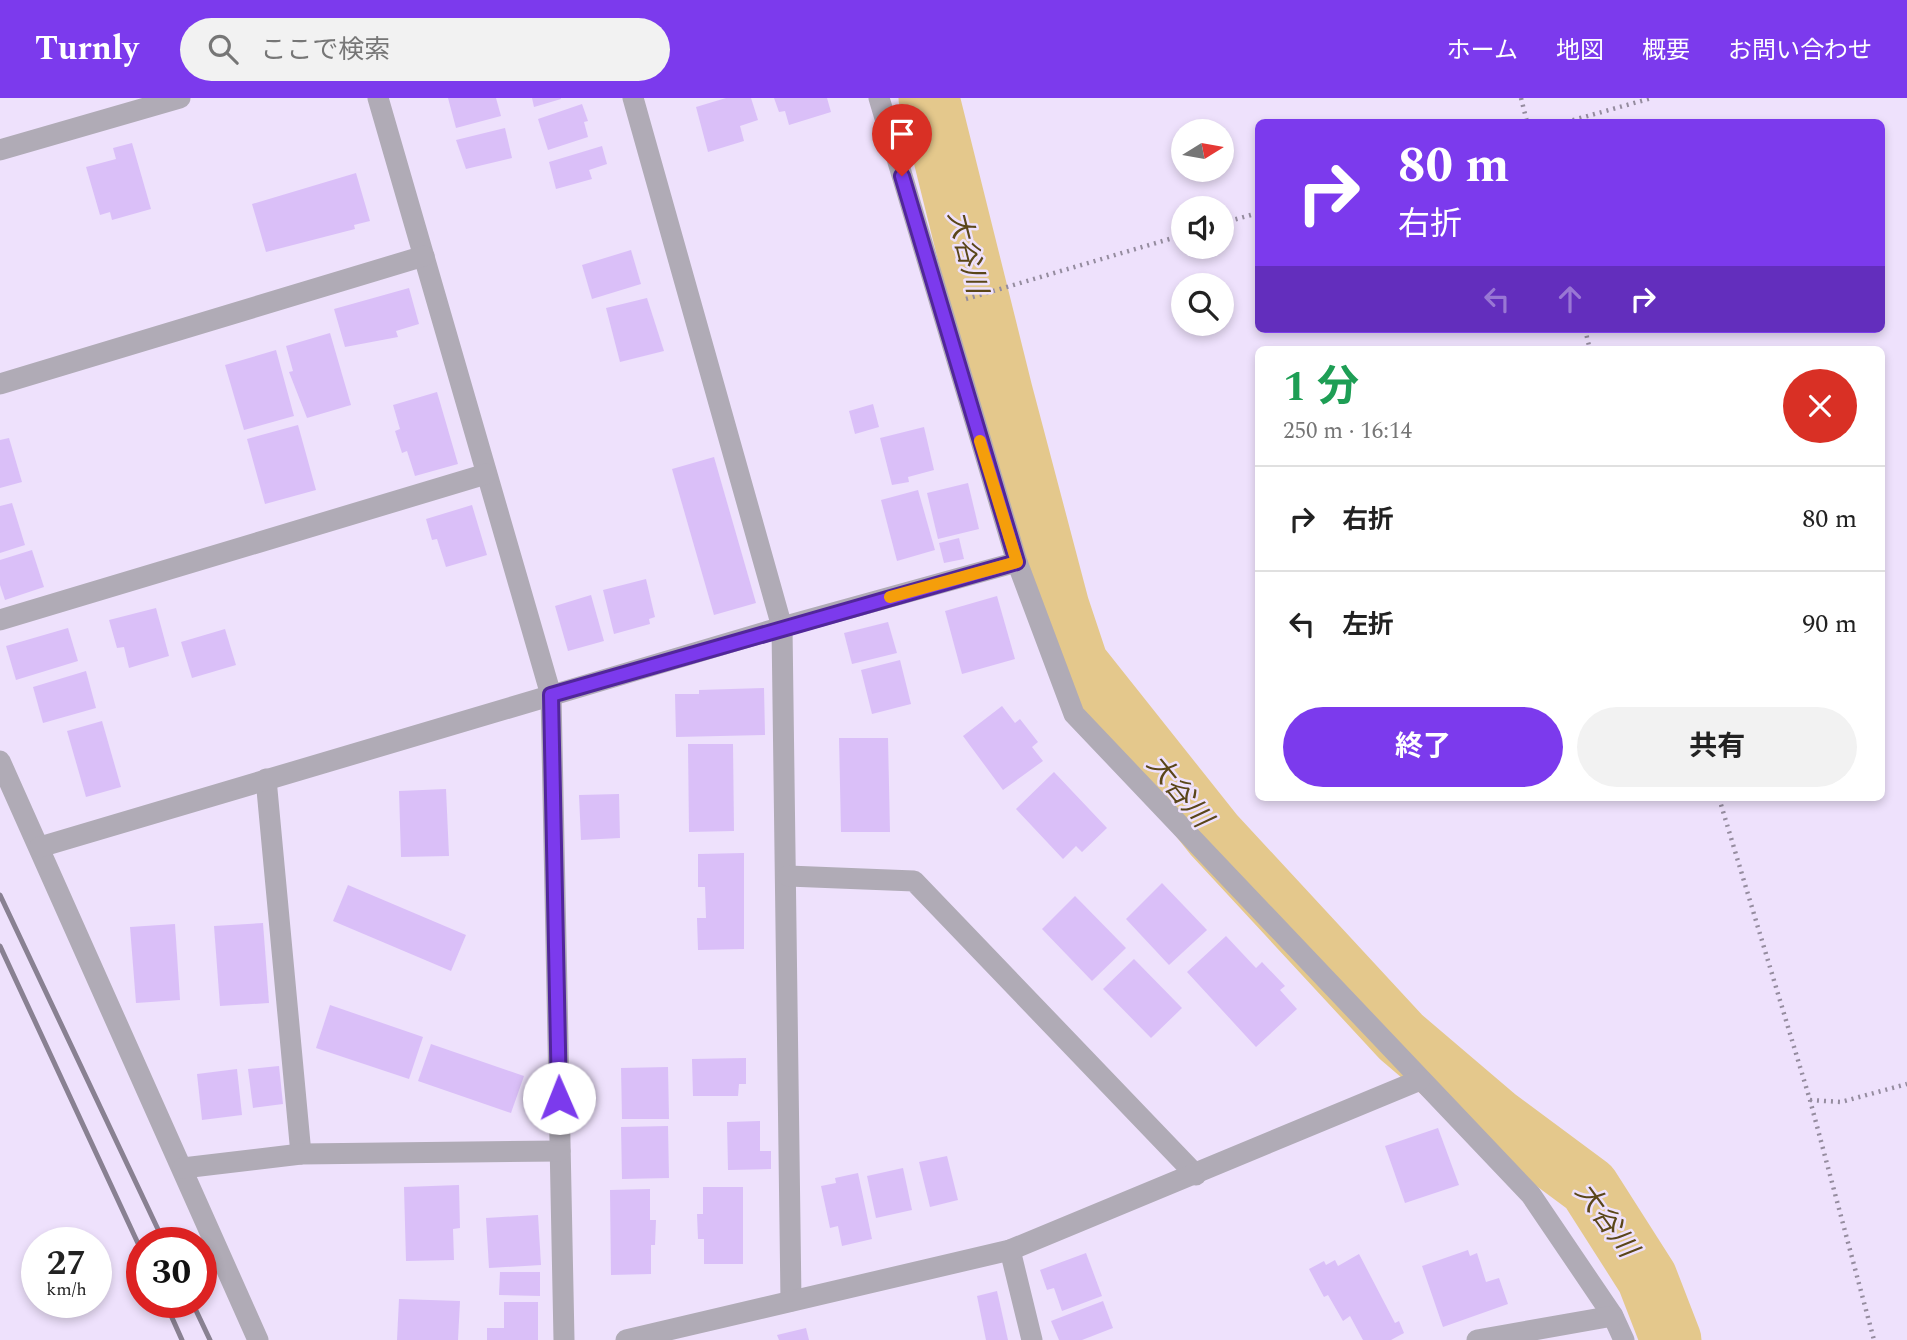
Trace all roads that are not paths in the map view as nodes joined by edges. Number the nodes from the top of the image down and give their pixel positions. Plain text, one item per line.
1 (180, 98) edge
2 (378, 98) edge
3 (633, 98) edge
4 (879, 98) edge
5 (114, 108) edge
6 (0, 150) edge
7 (424, 256) junction
8 (0, 384) edge
9 (486, 474) junction
10 (1017, 562) junction
11 (0, 620) edge
12 (782, 627) junction
13 (551, 695) junction
14 (0, 761) edge
15 (266, 779) junction
16 (40, 847) junction
17 (788, 876) junction
18 (1420, 1080) junction
19 (560, 1152) junction
20 (302, 1154) junction
21 (183, 1168) junction
22 (1196, 1175) junction
23 (1010, 1250) junction
24 (791, 1301) junction
25 (1613, 1316) junction
26 (258, 1340) edge
27 (564, 1340) edge
28 (626, 1340) edge
29 (1032, 1340) edge
30 (1477, 1340) edge
31 (1624, 1340) edge

1 - 5 street
2 - 7 street
3 - 12 street
4 - 10 street
5 - 6 street
7 - 8 street
7 - 9 street
9 - 11 street
9 - 13 street
10 - 12 street
10 - 18 street
12 - 13 street
12 - 17 street
13 - 15 street
13 - 19 street
14 - 16 street
15 - 16 street
15 - 20 street
16 - 21 street
17 - 22 street
17 - 24 street
18 - 22 street
18 - 25 street
19 - 20 street
19 - 27 street
20 - 21 street
21 - 26 street
22 - 23 street
23 - 24 street
23 - 29 street
24 - 28 street
25 - 30 street
25 - 31 street

